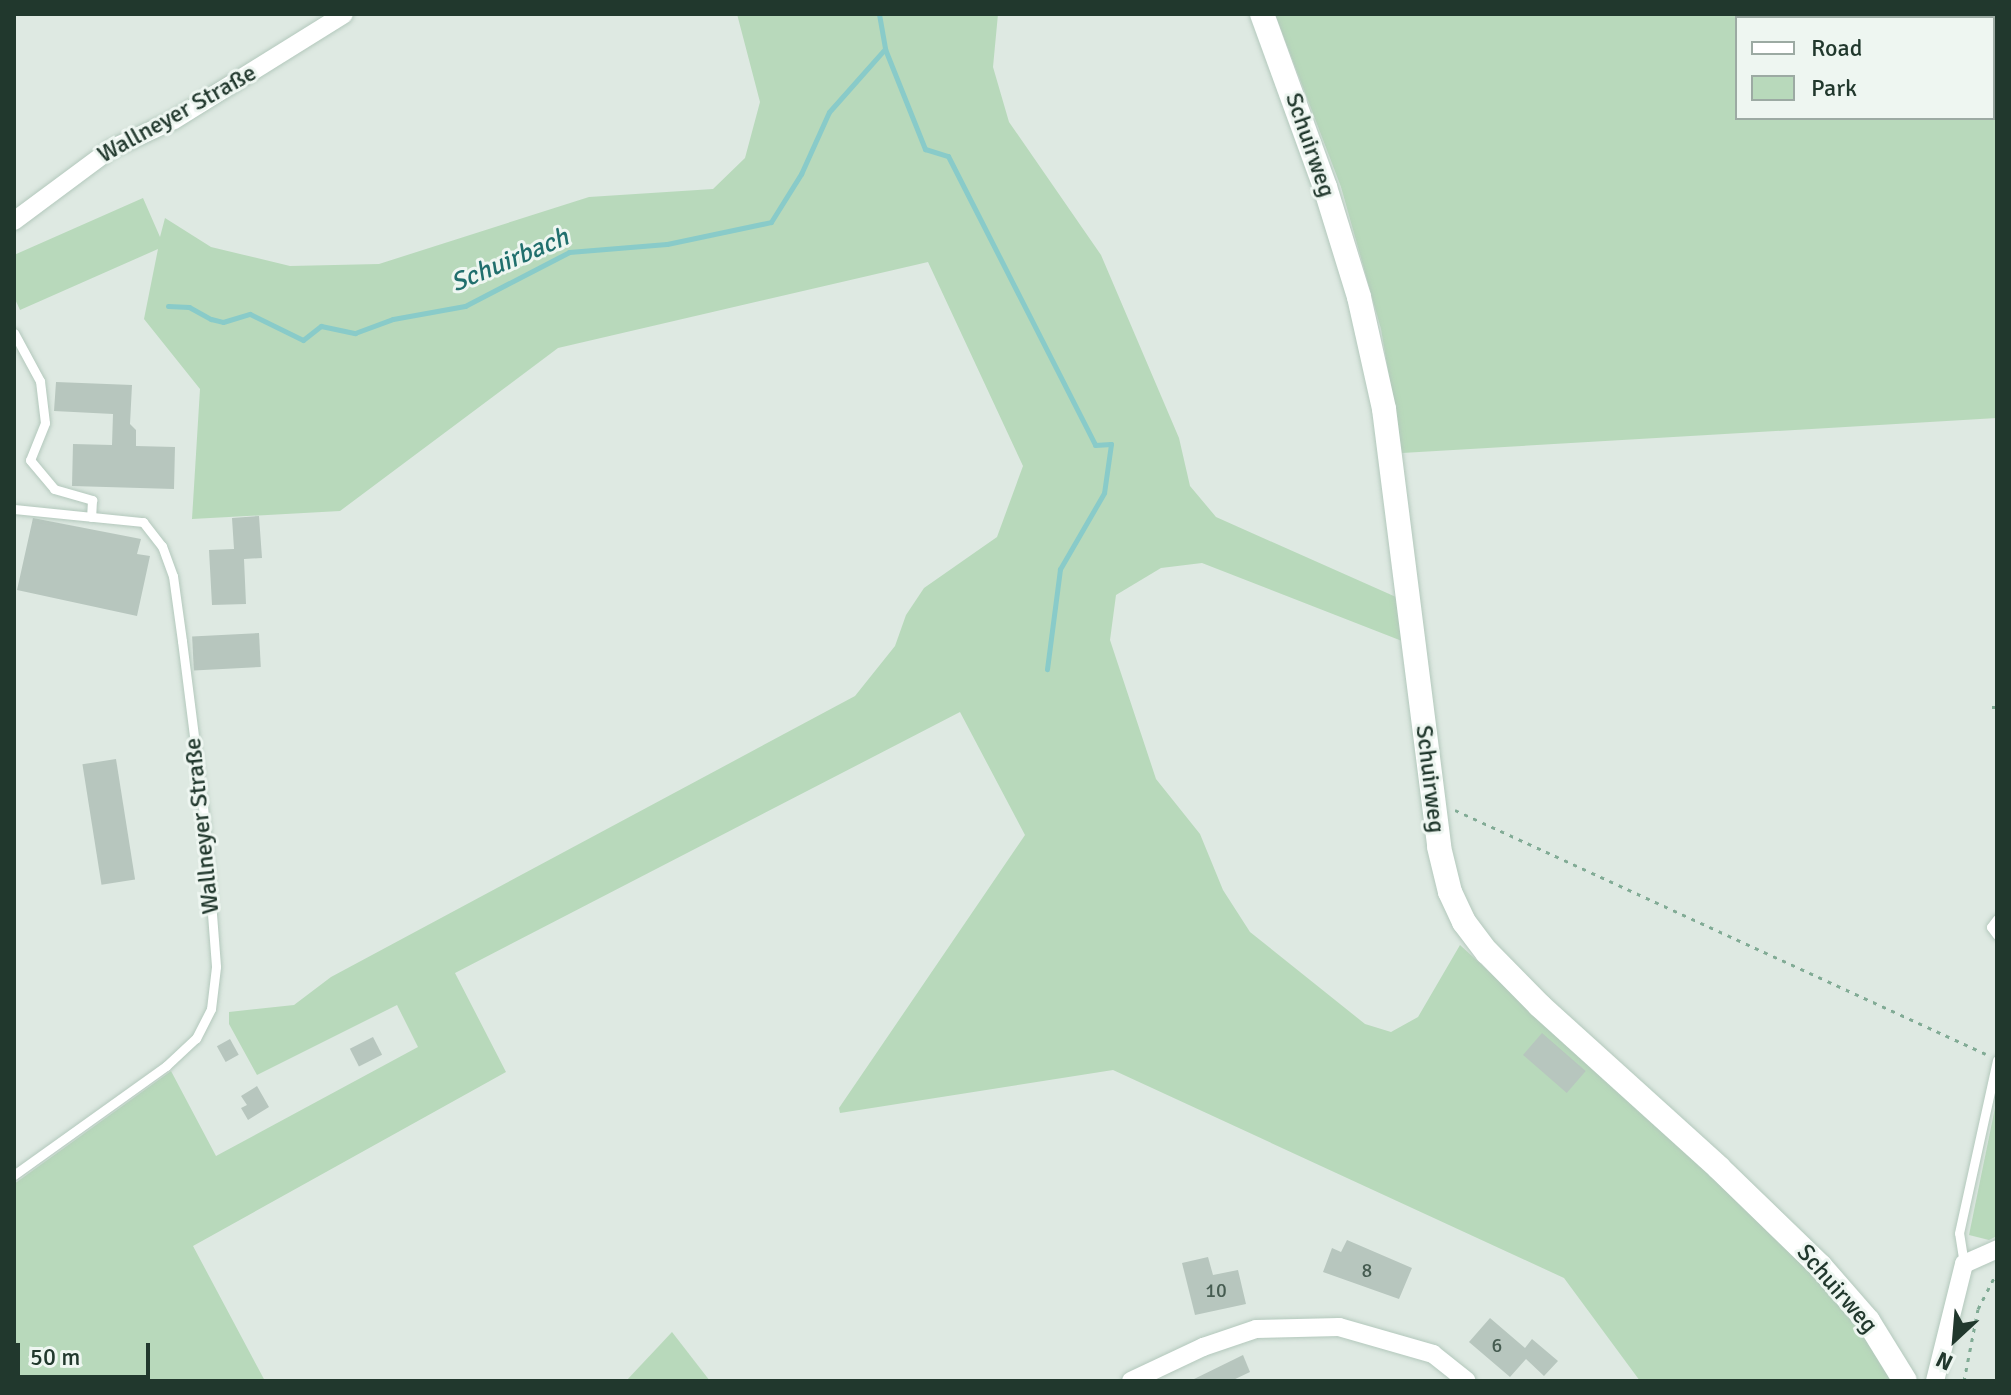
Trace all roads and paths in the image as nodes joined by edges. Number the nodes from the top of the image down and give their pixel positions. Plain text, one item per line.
1 (344, 14) edge
2 (1262, 14) edge
3 (14, 221) edge
4 (14, 333) edge
5 (14, 509) edge
6 (91, 517) junction
7 (1433, 800) junction
8 (1997, 919) edge
9 (1997, 935) edge
10 (1997, 1059) edge
11 (14, 1175) edge
12 (1997, 1249) edge
13 (1964, 1264) junction
14 (1997, 1272) edge
15 (1131, 1381) edge
16 (1467, 1381) edge
17 (1905, 1381) edge
18 (1935, 1381) edge
19 (1964, 1381) edge

1 - 3 street, Wallneyer Straße
2 - 7 main road, Schuirweg
4 - 6 lane
5 - 6 lane, Wallneyer Straße
6 - 11 lane, Wallneyer Straße
7 - 10 path
7 - 17 main road, Schuirweg
8 - 9 lane
10 - 13 lane
12 - 13 street
13 - 18 street
14 - 19 path
15 - 16 street

